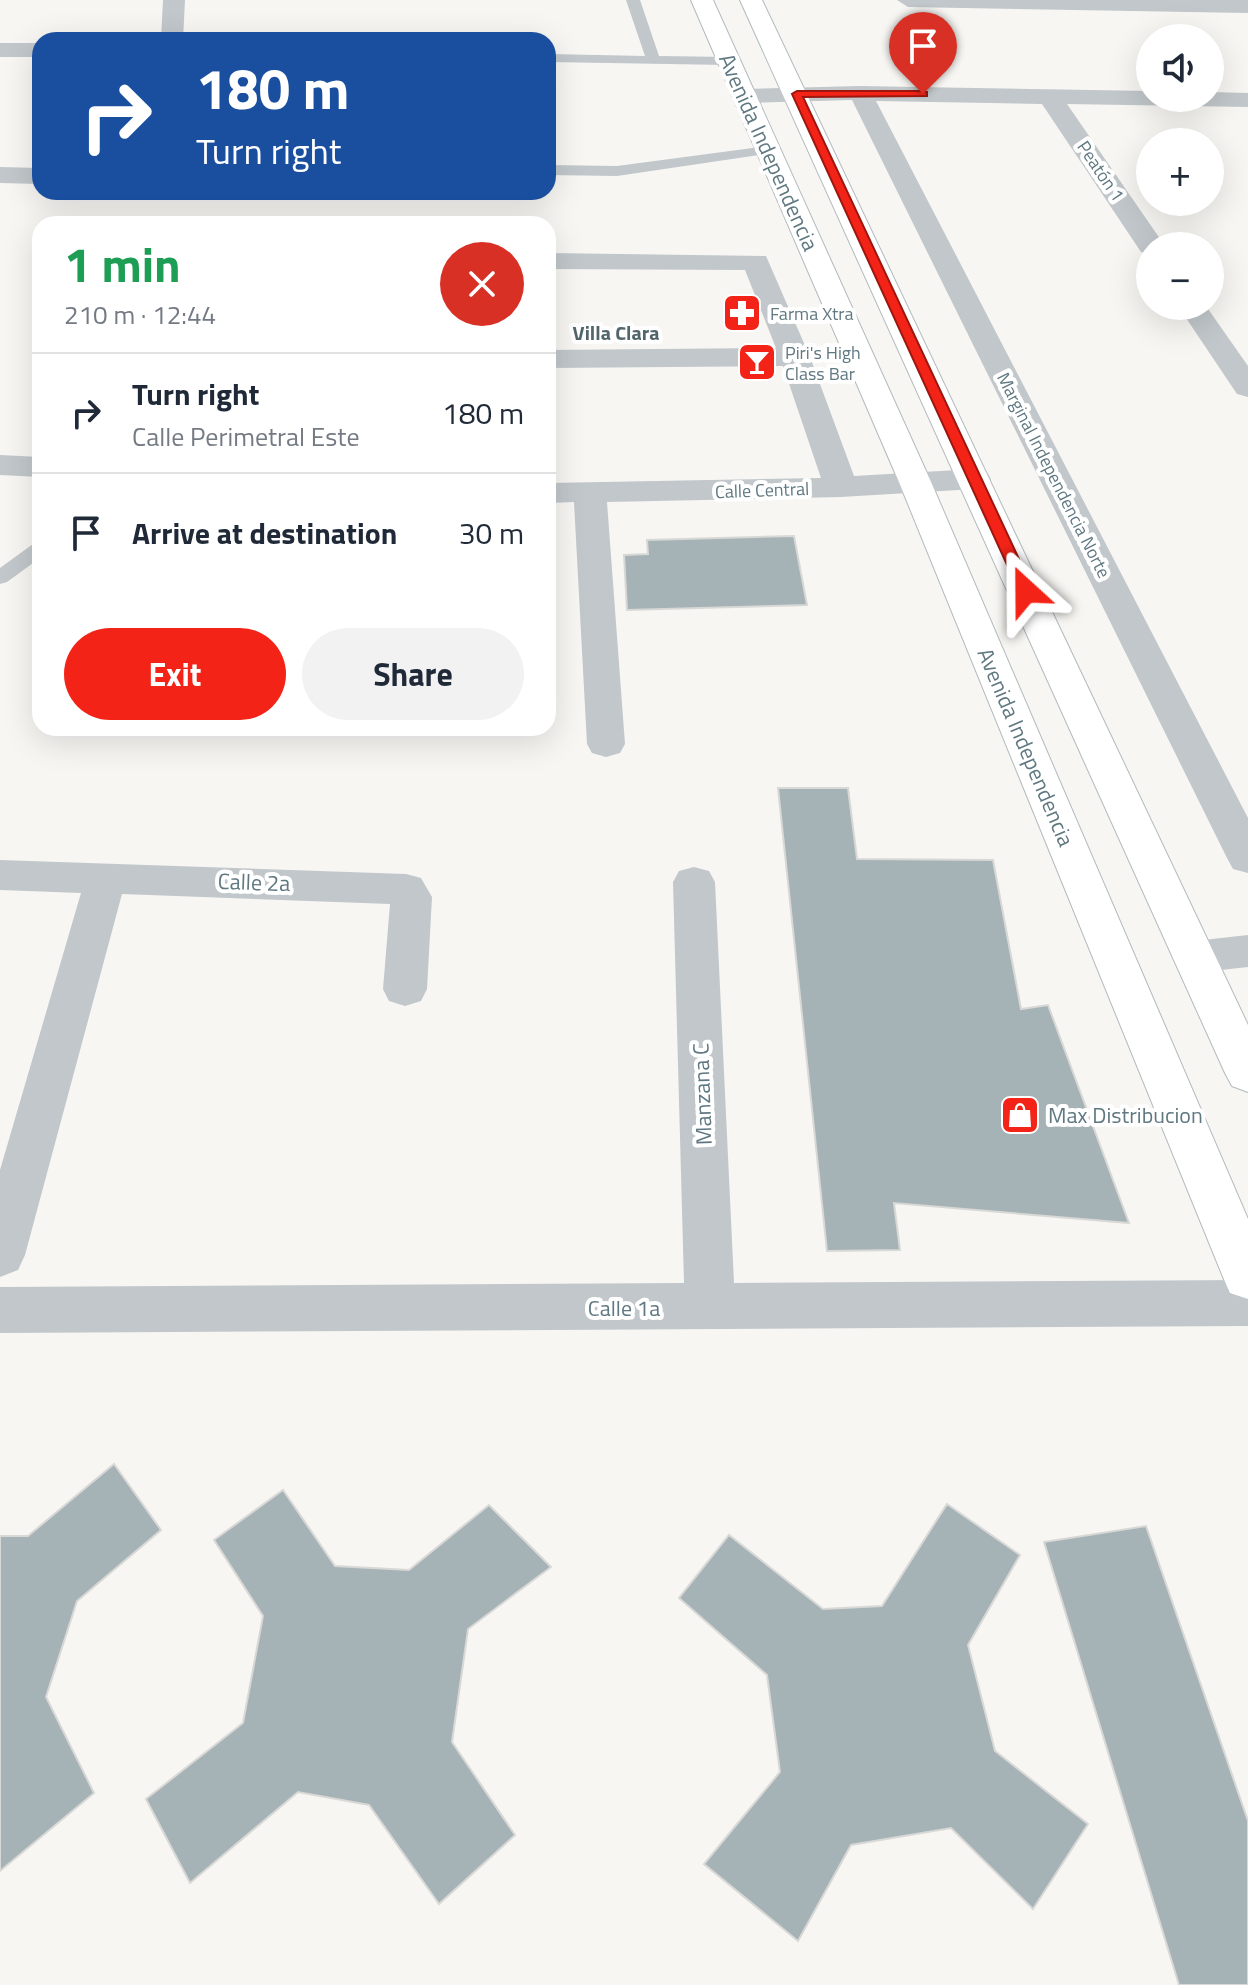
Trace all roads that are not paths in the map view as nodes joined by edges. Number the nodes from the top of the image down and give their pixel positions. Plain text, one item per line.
1 (174, 0) edge
2 (633, 0) edge
3 (702, 0) edge
4 (751, 0) edge
5 (908, 0) edge
6 (978, 1) edge
7 (1248, 6) edge
8 (172, 32) edge
9 (0, 50) edge
10 (32, 50) edge
11 (556, 58) edge
12 (653, 60) junction
13 (728, 61) junction
14 (860, 93) junction
15 (797, 94) junction
16 (743, 96) junction
17 (1050, 97) junction
18 (1243, 111) edge
19 (767, 150) junction
20 (556, 170) edge
21 (0, 175) edge
22 (32, 176) edge
23 (1142, 232) edge
24 (556, 261) edge
25 (1202, 320) edge
26 (795, 357) junction
27 (556, 359) edge
28 (1248, 388) edge
29 (0, 465) edge
30 (32, 467) edge
31 (975, 479) junction
32 (915, 482) junction
33 (841, 487) junction
34 (556, 493) edge
35 (590, 495) junction
36 (32, 554) edge
37 (0, 578) edge
38 (606, 744) dead end
39 (1248, 858) edge
40 (0, 875) edge
41 (106, 878) junction
42 (694, 882) dead end
43 (1248, 951) edge
44 (1194, 957) junction
45 (405, 989) dead end
46 (1248, 1073) edge
47 (0, 1255) edge
48 (1248, 1277) edge
49 (1248, 1303) edge
50 (710, 1307) junction
51 (0, 1310) edge

1 - 8 street
2 - 12 lane
3 - 13 main road, Avenida Independencia
4 - 15 main road
5 - 6 street
6 - 7 street
9 - 10 street
11 - 12 lane
12 - 13 lane
13 - 16 main road, Avenida Independencia
14 - 15 street
14 - 17 street
14 - 39 street, Marginal Independencia Norte
15 - 16 street
15 - 31 main road
16 - 19 main road, Avenida Independencia
17 - 18 street
17 - 23 street, Peatón 1
19 - 20 lane
19 - 32 main road, Avenida Independencia
21 - 22 street
24 - 26 street
25 - 28 street
26 - 27 street
26 - 33 street
29 - 30 street
31 - 32 street, Calle Central
31 - 44 main road
32 - 33 street, Calle Central
32 - 48 main road, Avenida Independencia
33 - 35 street, Calle Central
34 - 35 street, Calle Central
35 - 38 street
36 - 37 lane
40 - 41 street, Calle 2a
41 - 45 street, Calle 2a
41 - 47 street
42 - 50 street, Manzana C
43 - 44 street
44 - 46 main road
49 - 50 street, Calle 1a
50 - 51 street, Calle 1a

